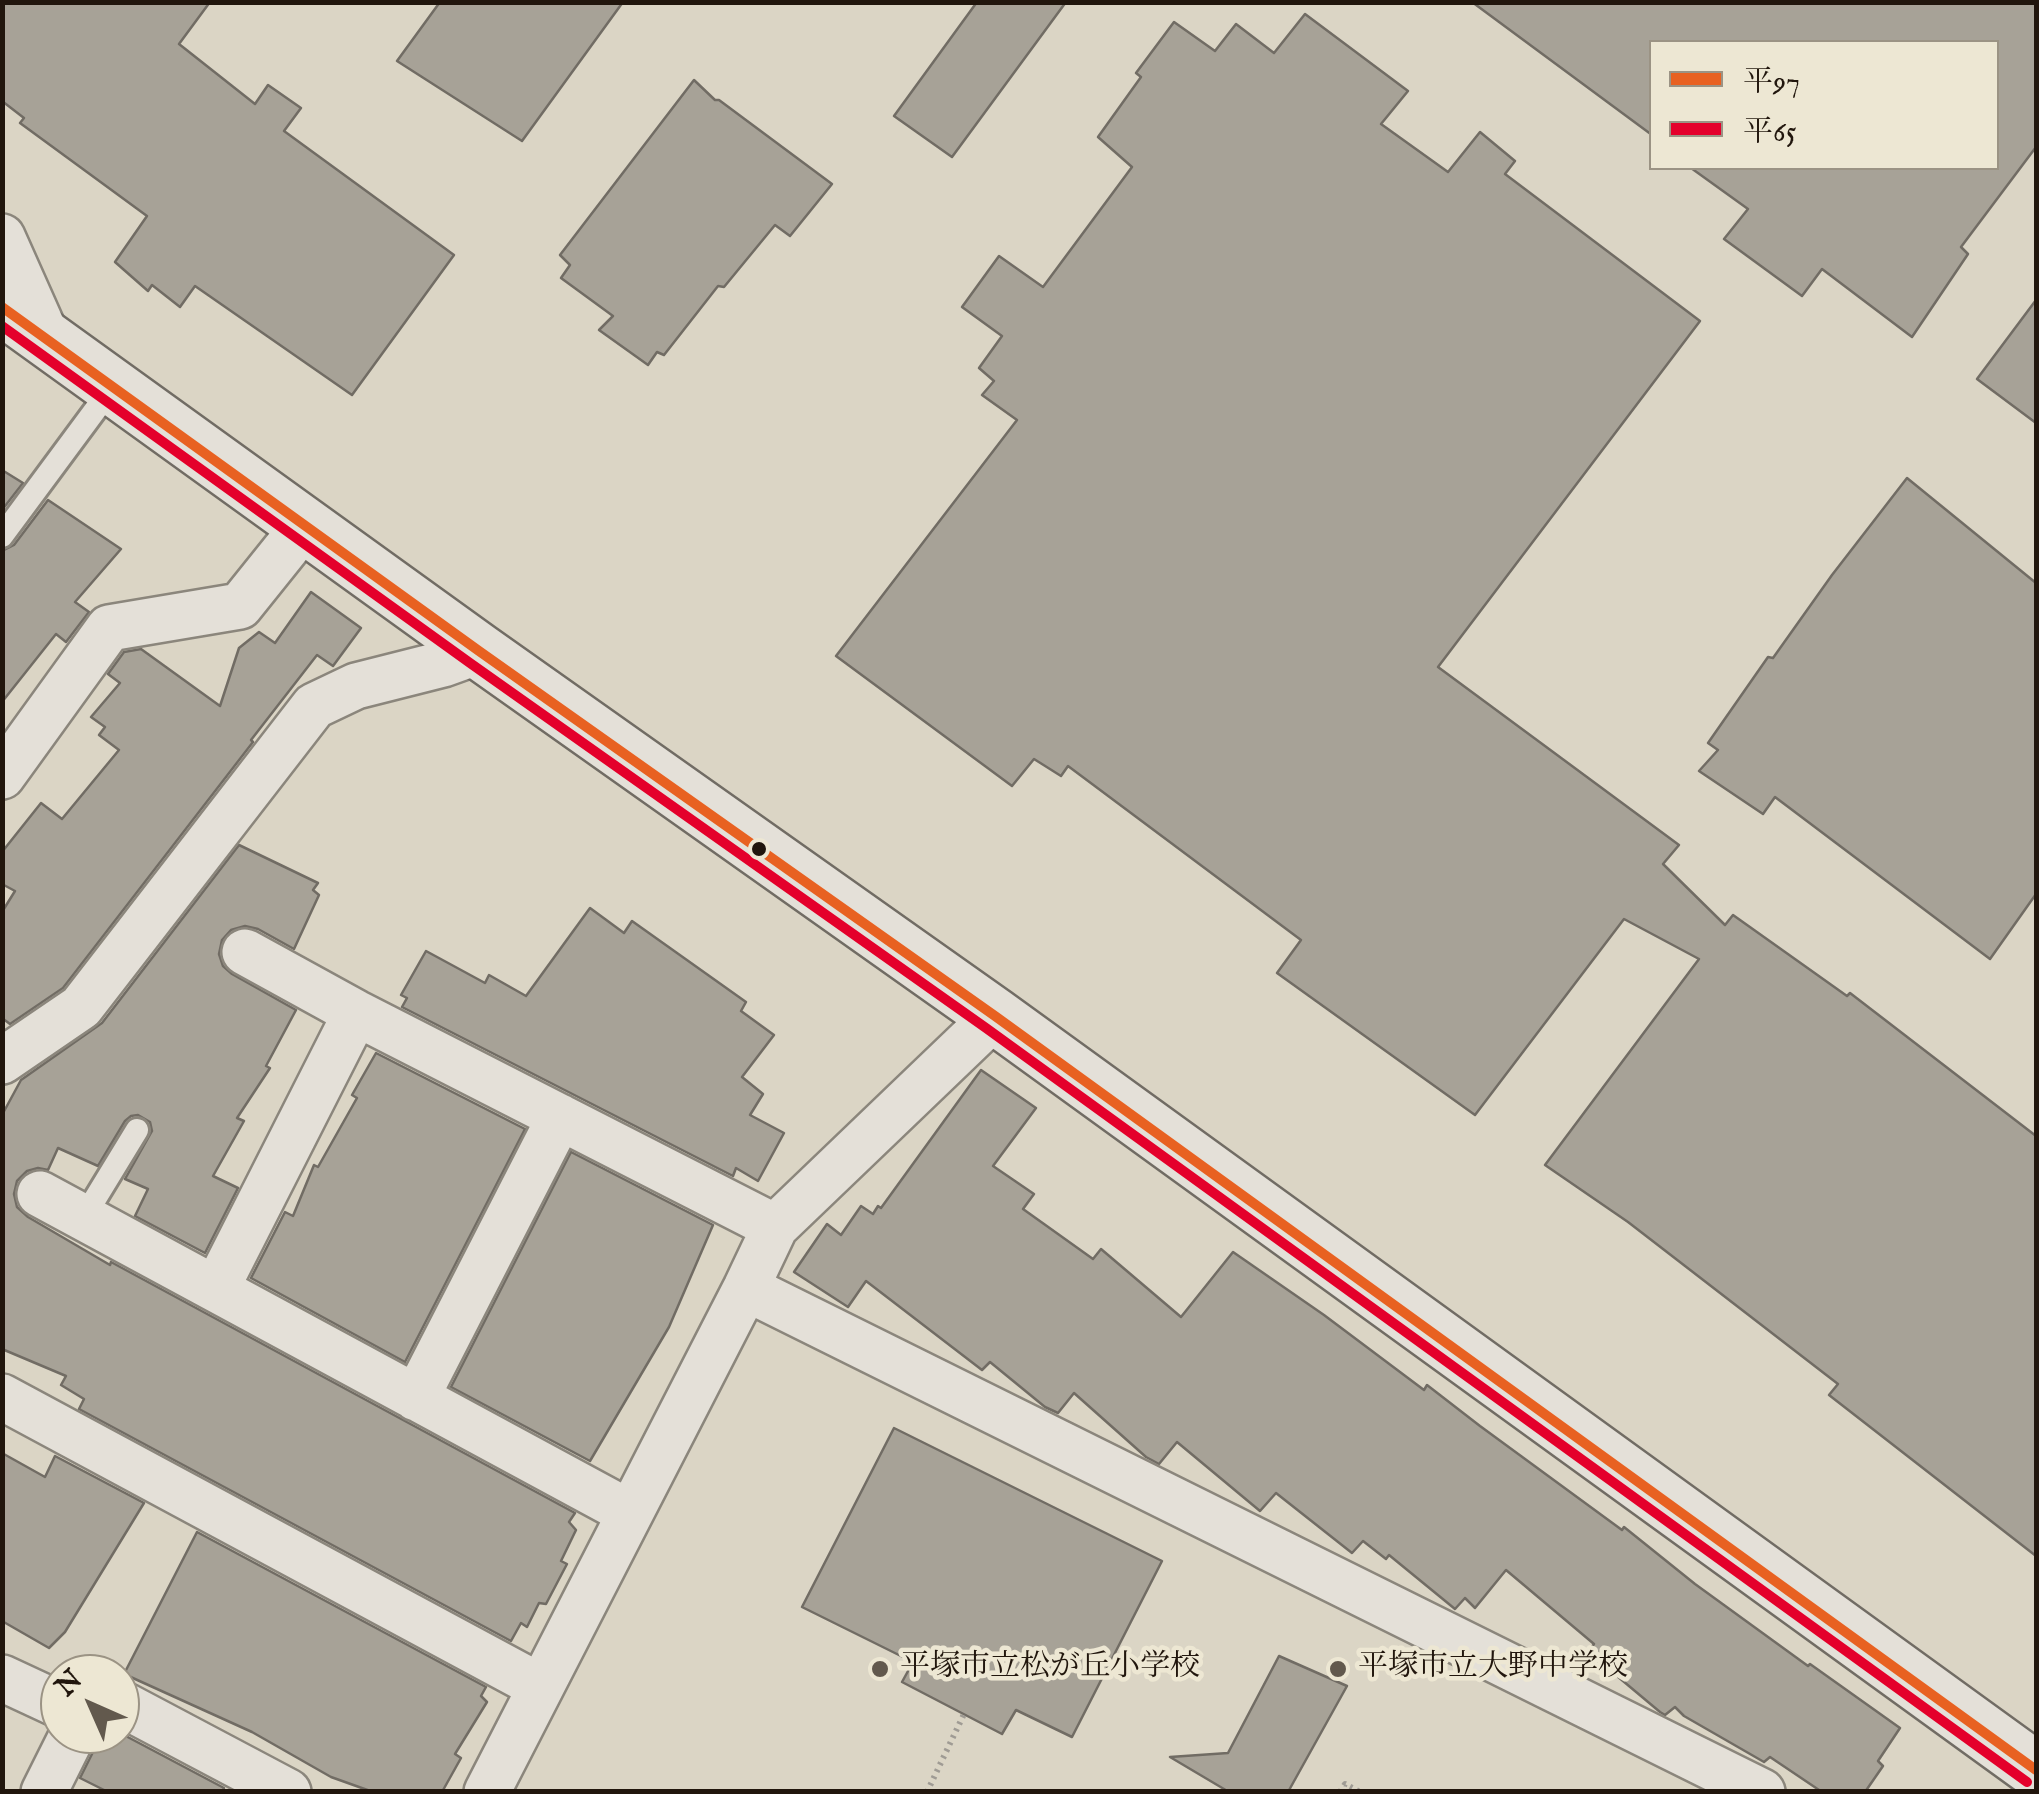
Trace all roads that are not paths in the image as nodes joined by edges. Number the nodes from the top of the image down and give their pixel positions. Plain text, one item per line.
1 (2, 238) edge
2 (2, 307) edge
3 (46, 338) junction
4 (114, 386) junction
5 (304, 525) junction
6 (2, 536) edge
7 (479, 651) junction
8 (2, 776) edge
9 (245, 952) dead end
10 (356, 1014) junction
11 (995, 1016) junction
12 (2, 1062) edge
13 (560, 1118) junction
14 (137, 1130) dead end
15 (40, 1194) dead end
16 (84, 1217) junction
17 (775, 1227) junction
18 (746, 1288) junction
19 (216, 1289) junction
20 (2, 1397) edge
21 (416, 1398) junction
22 (630, 1513) junction
23 (2, 1678) edge
24 (541, 1687) junction
25 (40, 1696) edge
26 (140, 1714) edge
27 (63, 1754) edge
28 (2036, 1770) edge
29 (44, 1792) edge
30 (288, 1792) edge
31 (487, 1792) edge
32 (1762, 1792) edge

1 - 3 street
2 - 3 main road
3 - 4 main road
4 - 5 main road
4 - 6 lane
5 - 7 main road
5 - 8 street
7 - 11 main road
7 - 12 street
9 - 10 street
10 - 13 street
10 - 19 street
11 - 17 street
11 - 28 main road
13 - 17 street
13 - 21 street
14 - 16 lane
15 - 16 street
16 - 19 street
17 - 18 street
18 - 22 street
18 - 32 street
19 - 21 street
20 - 24 street
21 - 22 street
22 - 24 street
23 - 25 street
24 - 31 street
26 - 30 street
27 - 29 street

